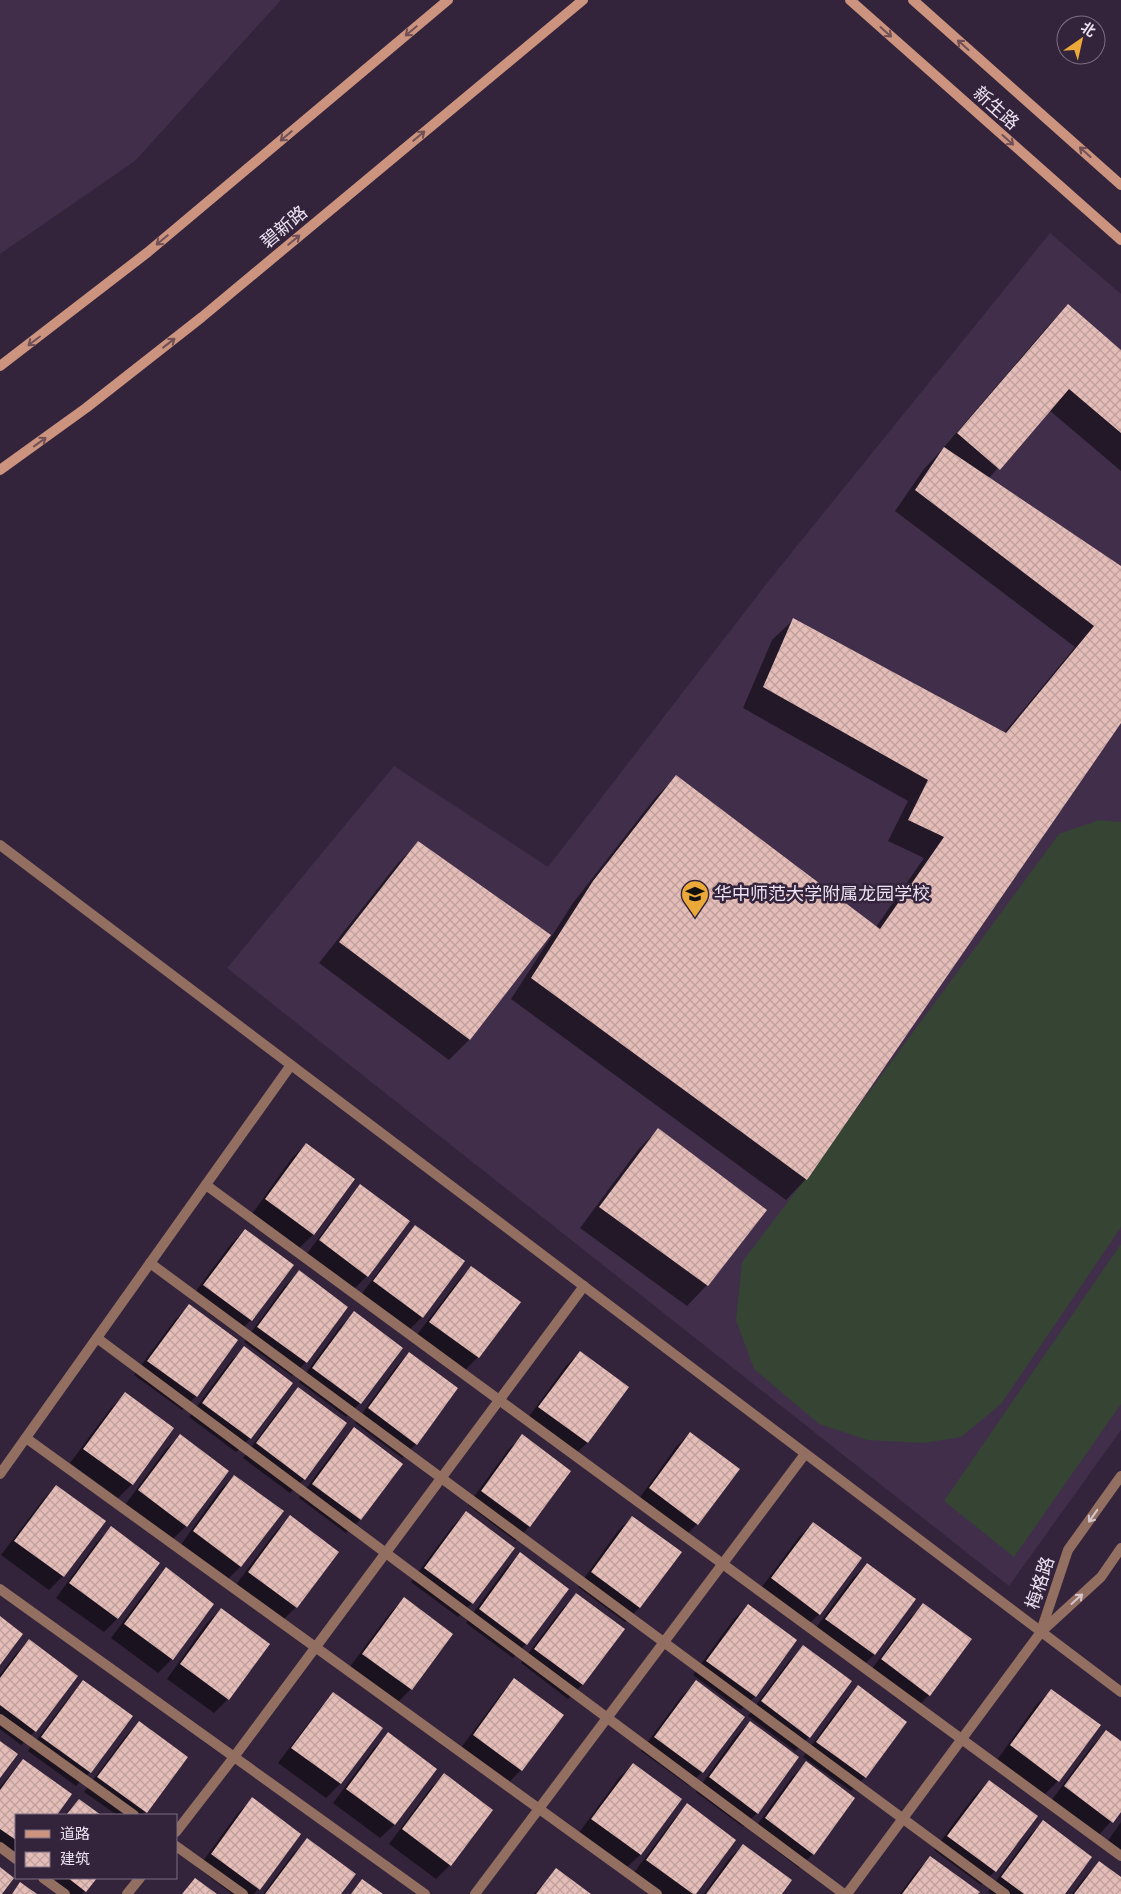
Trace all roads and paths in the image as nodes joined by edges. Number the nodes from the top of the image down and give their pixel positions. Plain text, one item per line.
1 (448, 0) edge
2 (583, 0) edge
3 (850, 0) edge
4 (913, 0) edge
5 (1121, 185) edge
6 (1121, 240) edge
7 (0, 366) edge
8 (0, 470) edge
9 (0, 846) edge
10 (291, 1065) junction
11 (206, 1184) junction
12 (150, 1264) junction
13 (584, 1286) junction
14 (97, 1338) junction
15 (500, 1400) junction
16 (26, 1438) junction
17 (805, 1454) junction
18 (0, 1474) edge
19 (1121, 1476) edge
20 (441, 1479) junction
21 (1121, 1548) edge
22 (386, 1553) junction
23 (723, 1564) junction
24 (0, 1589) edge
25 (1041, 1632) junction
26 (664, 1643) junction
27 (316, 1647) junction
28 (1121, 1692) edge
29 (607, 1718) junction
30 (0, 1719) edge
31 (962, 1739) junction
32 (234, 1757) junction
33 (539, 1809) junction
34 (133, 1814) edge
35 (903, 1819) junction
36 (178, 1829) edge
37 (0, 1847) edge
38 (178, 1847) edge
39 (1121, 1856) edge
40 (15, 1858) edge
41 (44, 1879) edge
42 (139, 1879) edge
43 (65, 1894) edge
44 (127, 1894) edge
45 (243, 1894) edge
46 (425, 1894) edge
47 (475, 1894) edge
48 (657, 1894) edge
49 (845, 1894) edge
50 (1005, 1894) edge

1 -> 7 main road
8 -> 2 main road, 碧新路
3 -> 6 main road, 新生路
5 -> 4 main road, 新生路
9 - 10 street
10 - 11 street
10 - 13 street
11 - 12 street
11 - 15 street
12 - 14 street
12 - 20 street
13 - 15 street
13 - 17 street
14 - 16 street
14 - 22 street
15 - 20 street
15 - 23 street
16 - 18 street
16 - 27 street
17 - 23 street
17 - 25 street
19 -> 25 street, 梅格路
20 - 22 street
20 - 26 street
25 -> 21 street, 梅格路
22 - 27 street
22 - 29 street
23 - 26 street
23 - 31 street
24 - 32 street
25 - 28 street
25 - 31 street
26 - 29 street
26 - 35 street
27 - 32 street
27 - 33 street
29 - 33 street
29 - 49 street
30 - 34 street
31 - 35 street
31 - 39 street
32 - 36 street
32 - 46 street
33 - 47 street
33 - 48 street
35 - 49 street
35 - 50 street
37 - 40 street
38 - 45 street
41 - 43 street
42 - 44 street

